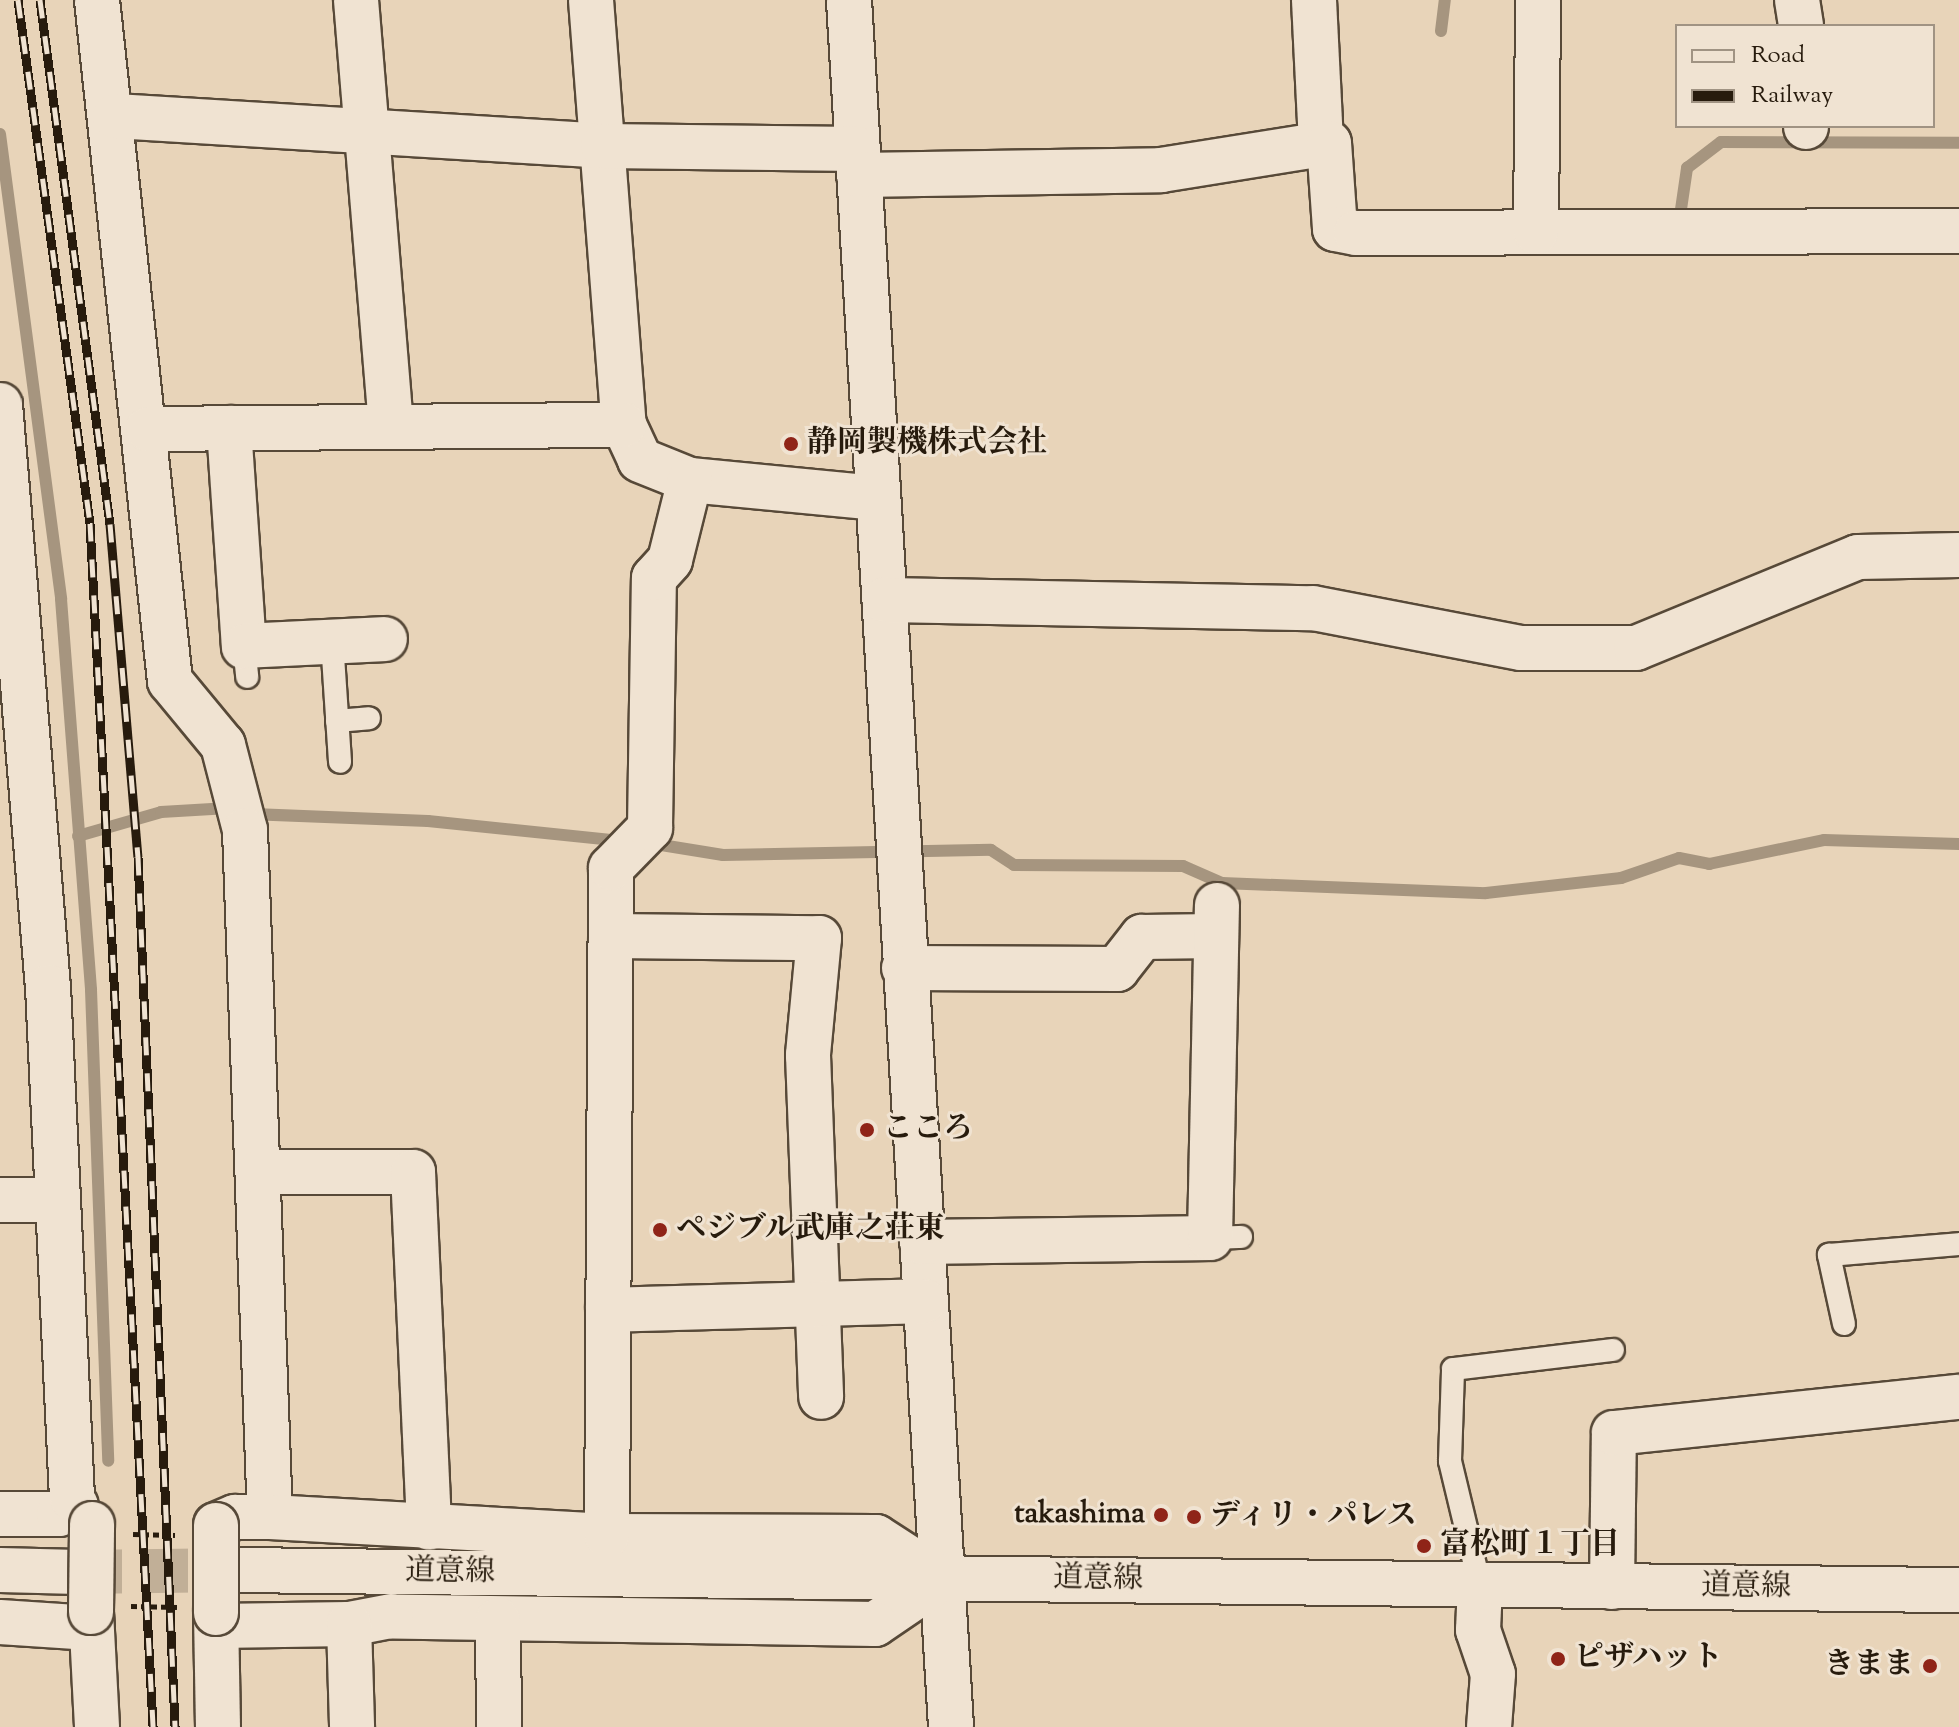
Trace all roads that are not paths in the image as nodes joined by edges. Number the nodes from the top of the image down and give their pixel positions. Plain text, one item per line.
1 (97, 0) edge
2 (356, 0) edge
3 (591, 0) edge
4 (849, 0) edge
5 (1314, 0) edge
6 (1538, 0) edge
7 (1797, 0) edge
8 (1801, 24) edge
9 (115, 116) junction
10 (367, 134) junction
11 (1321, 144) junction
12 (603, 146) junction
13 (859, 162) junction
14 (1959, 231) edge
15 (1536, 232) junction
16 (0, 405) edge
17 (391, 425) junction
18 (624, 425) junction
19 (229, 428) junction
20 (148, 429) junction
21 (690, 480) junction
22 (878, 498) junction
23 (1959, 555) edge
24 (9, 573) edge
25 (885, 600) junction
26 (385, 639) dead end
27 (332, 641) junction
28 (369, 718) dead end
29 (337, 721) junction
30 (340, 762) dead end
31 (611, 936) junction
32 (904, 968) junction
33 (260, 1172) junction
34 (0, 1200) edge
35 (57, 1200) junction
36 (922, 1242) junction
37 (1959, 1244) edge
38 (924, 1301) junction
39 (818, 1305) junction
40 (608, 1310) junction
41 (1844, 1324) dead end
42 (1613, 1350) dead end
43 (821, 1397) dead end
44 (1959, 1397) edge
45 (80, 1509) junction
46 (0, 1514) edge
47 (270, 1517) junction
48 (429, 1528) junction
49 (607, 1536) junction
50 (0, 1570) edge
51 (237, 1570) tunnel mouth
52 (78, 1572) tunnel mouth
53 (941, 1579) junction
54 (1480, 1586) junction
55 (1612, 1587) junction
56 (1959, 1590) edge
57 (208, 1615) junction
58 (100, 1616) junction
59 (498, 1620) junction
60 (0, 1622) edge
61 (349, 1624) junction
62 (97, 1727) edge
63 (218, 1727) edge
64 (352, 1727) edge
65 (499, 1727) edge
66 (951, 1727) edge
67 (1489, 1727) edge

1 - 9 street
2 - 10 street
3 - 12 street
4 - 13 street
5 - 11 street
6 - 15 street
7 - 8 street
9 - 10 street
9 - 20 street
10 - 12 street
10 - 17 street
11 - 13 street
11 - 15 street
12 - 13 street
12 - 18 street
13 - 22 street
14 - 15 street
16 - 24 street
17 - 18 street
17 - 19 street
18 - 21 street
19 - 20 street
19 - 27 street
20 - 33 street
21 - 22 street
21 - 31 street
22 - 25 street
23 - 25 street
24 - 35 street
25 - 32 street
26 - 27 street
27 - 29 lane
28 - 29 lane
29 - 30 lane
31 - 39 street
31 - 40 street
32 - 36 street
32 - 36 street
33 - 47 street
33 - 48 street
34 - 35 street
35 - 45 street
36 - 38 street
37 - 41 lane
38 - 39 street
38 - 53 street
39 - 40 street
39 - 43 street
40 - 49 street
42 - 54 lane
44 - 55 street
45 - 46 street
45 - 58 street, bridge
47 - 48 street
47 - 57 street, bridge
48 - 49 street
49 - 53 street
50 - 52 street
51 - 53 street, 道意線
53 - 54 street, 道意線
53 - 59 street
53 - 66 street
54 - 55 street, 道意線
54 - 67 street
55 - 56 street, 道意線
57 - 61 street
57 - 63 street
58 - 60 street
58 - 62 street
59 - 61 street
59 - 65 street
61 - 64 street

